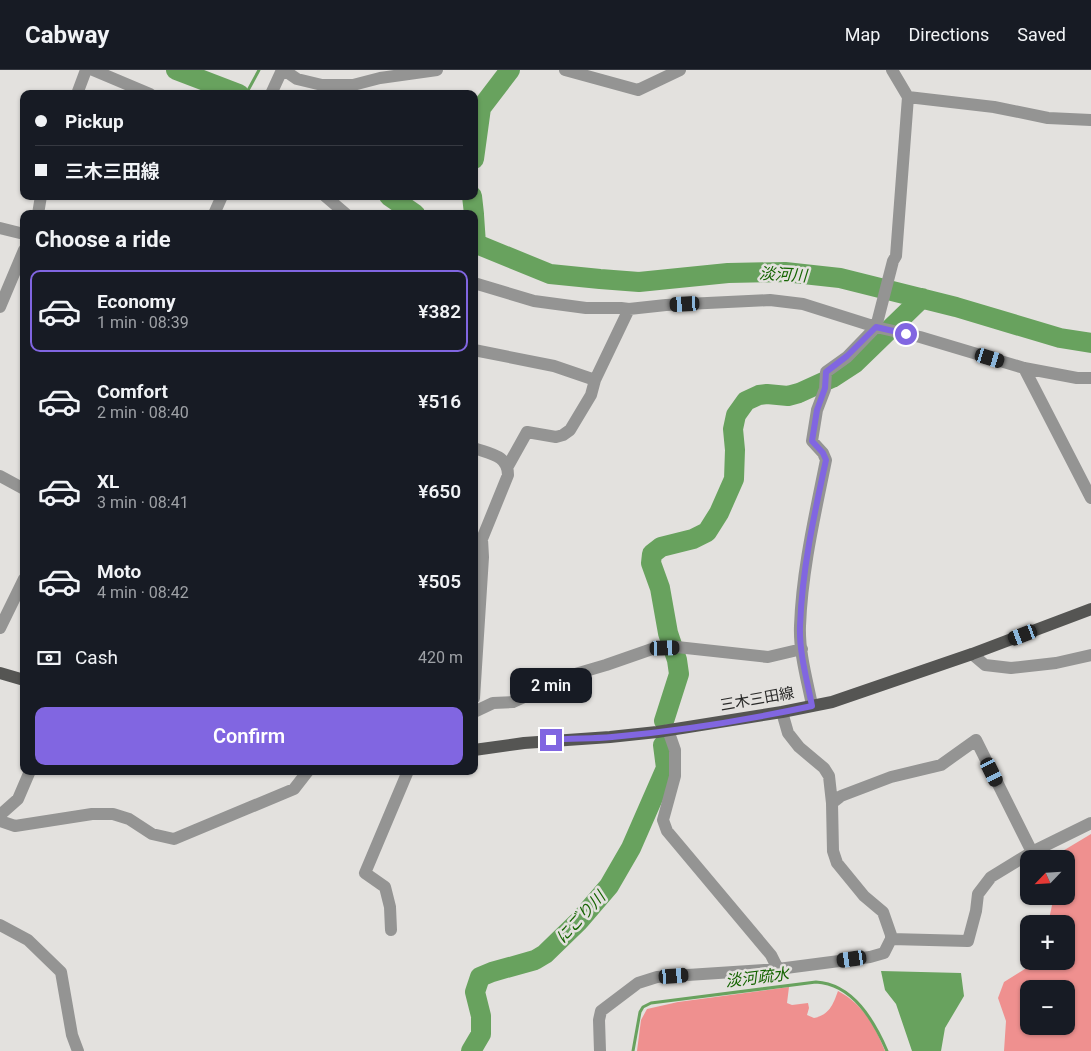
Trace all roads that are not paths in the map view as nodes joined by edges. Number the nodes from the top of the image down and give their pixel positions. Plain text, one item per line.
1 (86, 70) edge
2 (93, 70) edge
3 (438, 70) edge
4 (568, 70) edge
5 (680, 70) edge
6 (892, 70) edge
7 (282, 72) edge
8 (78, 90) edge
9 (140, 90) edge
10 (273, 90) edge
11 (908, 98) junction
12 (1091, 120) edge
13 (330, 200) edge
14 (341, 210) edge
15 (0, 228) edge
16 (20, 233) edge
17 (20, 260) edge
18 (478, 284) edge
19 (0, 307) edge
20 (629, 309) junction
21 (876, 327) junction
22 (478, 351) edge
23 (1024, 368) junction
24 (1091, 378) edge
25 (595, 380) junction
26 (478, 450) edge
27 (508, 466) junction
28 (0, 476) edge
29 (20, 487) edge
30 (1091, 498) edge
31 (20, 587) edge
32 (1091, 609) edge
33 (0, 628) edge
34 (478, 642) edge
35 (802, 650) junction
36 (972, 654) junction
37 (1091, 655) edge
38 (0, 673) edge
39 (20, 679) edge
40 (812, 706) junction
41 (478, 710) edge
42 (782, 712) junction
43 (668, 730) junction
44 (478, 749) edge
45 (28, 775) edge
46 (305, 775) edge
47 (406, 775) edge
48 (832, 804) junction
49 (0, 815) edge
50 (0, 820) edge
51 (1091, 823) edge
52 (1031, 850) edge
53 (1036, 850) edge
54 (1020, 859) edge
55 (0, 925) edge
56 (391, 930) dead end
57 (891, 940) junction
58 (778, 969) junction
59 (78, 1051) edge
60 (600, 1051) edge

1 - 8 street
2 - 9 street
3 - 7 street
4 - 5 street
6 - 11 street
7 - 10 street
11 - 12 street
11 - 21 street
13 - 14 street
15 - 16 street
17 - 19 street
18 - 20 street
20 - 21 street
20 - 25 street
21 - 23 street
21 - 35 street
22 - 25 street
23 - 24 street
23 - 30 street
25 - 27 street
26 - 27 street
27 - 34 street
28 - 29 street
31 - 33 street
32 - 36 main road, 三木三田線
35 - 40 street
35 - 41 street
36 - 37 street
36 - 40 main road, 三木三田線
38 - 39 main road
40 - 42 main road, 三木三田線
42 - 43 main road, 三木三田線
42 - 48 street
43 - 44 main road, 三木三田線
43 - 58 street
45 - 49 street
46 - 50 street
47 - 56 street
48 - 52 street
48 - 57 street
51 - 53 street
54 - 57 street
55 - 59 street
57 - 58 street
58 - 60 street

